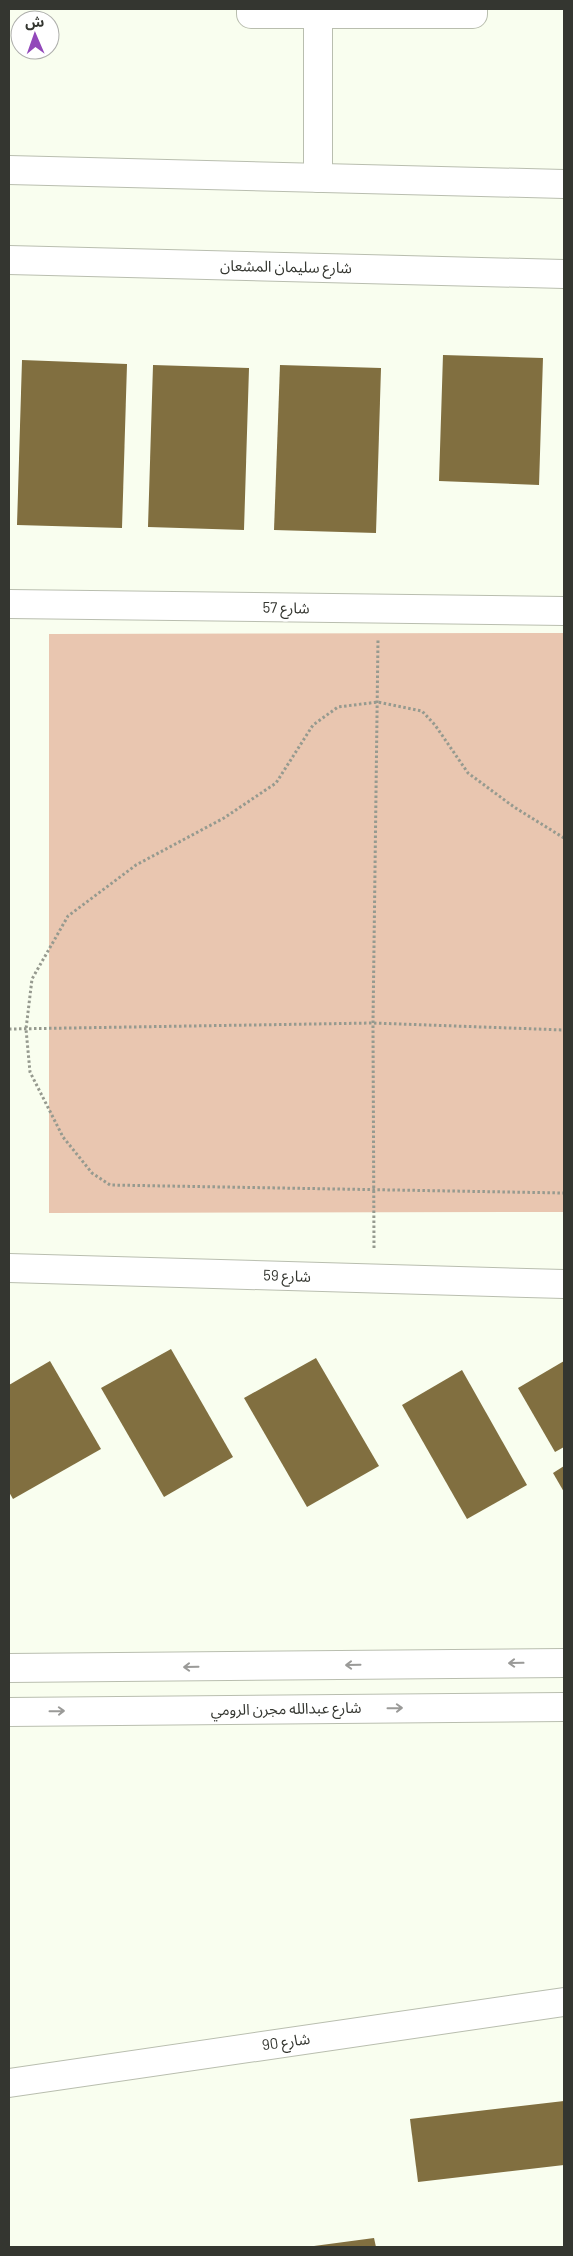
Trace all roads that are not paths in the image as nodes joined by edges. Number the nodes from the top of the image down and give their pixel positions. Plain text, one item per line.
1 (251, 9) edge
2 (473, 9) edge
3 (318, 14) junction
4 (9, 170) edge
5 (318, 178) junction
6 (564, 184) edge
7 (9, 260) edge
8 (564, 274) edge
9 (9, 604) edge
10 (564, 611) edge
11 (9, 1268) edge
12 (564, 1284) edge
13 (564, 1663) edge
14 (9, 1668) edge
15 (564, 1706) edge
16 (9, 1712) edge
17 (564, 2002) edge
18 (9, 2083) edge

1 - 3 street
2 - 3 street
3 - 5 street
4 - 5 street
5 - 6 street
7 - 8 street, شارع سليمان المشعان
9 - 10 street, شارع 57
11 - 12 street, شارع 59
13 -> 14 street
16 -> 15 street, شارع عبدالله مجرن الرومي
17 - 18 street, شارع 90

